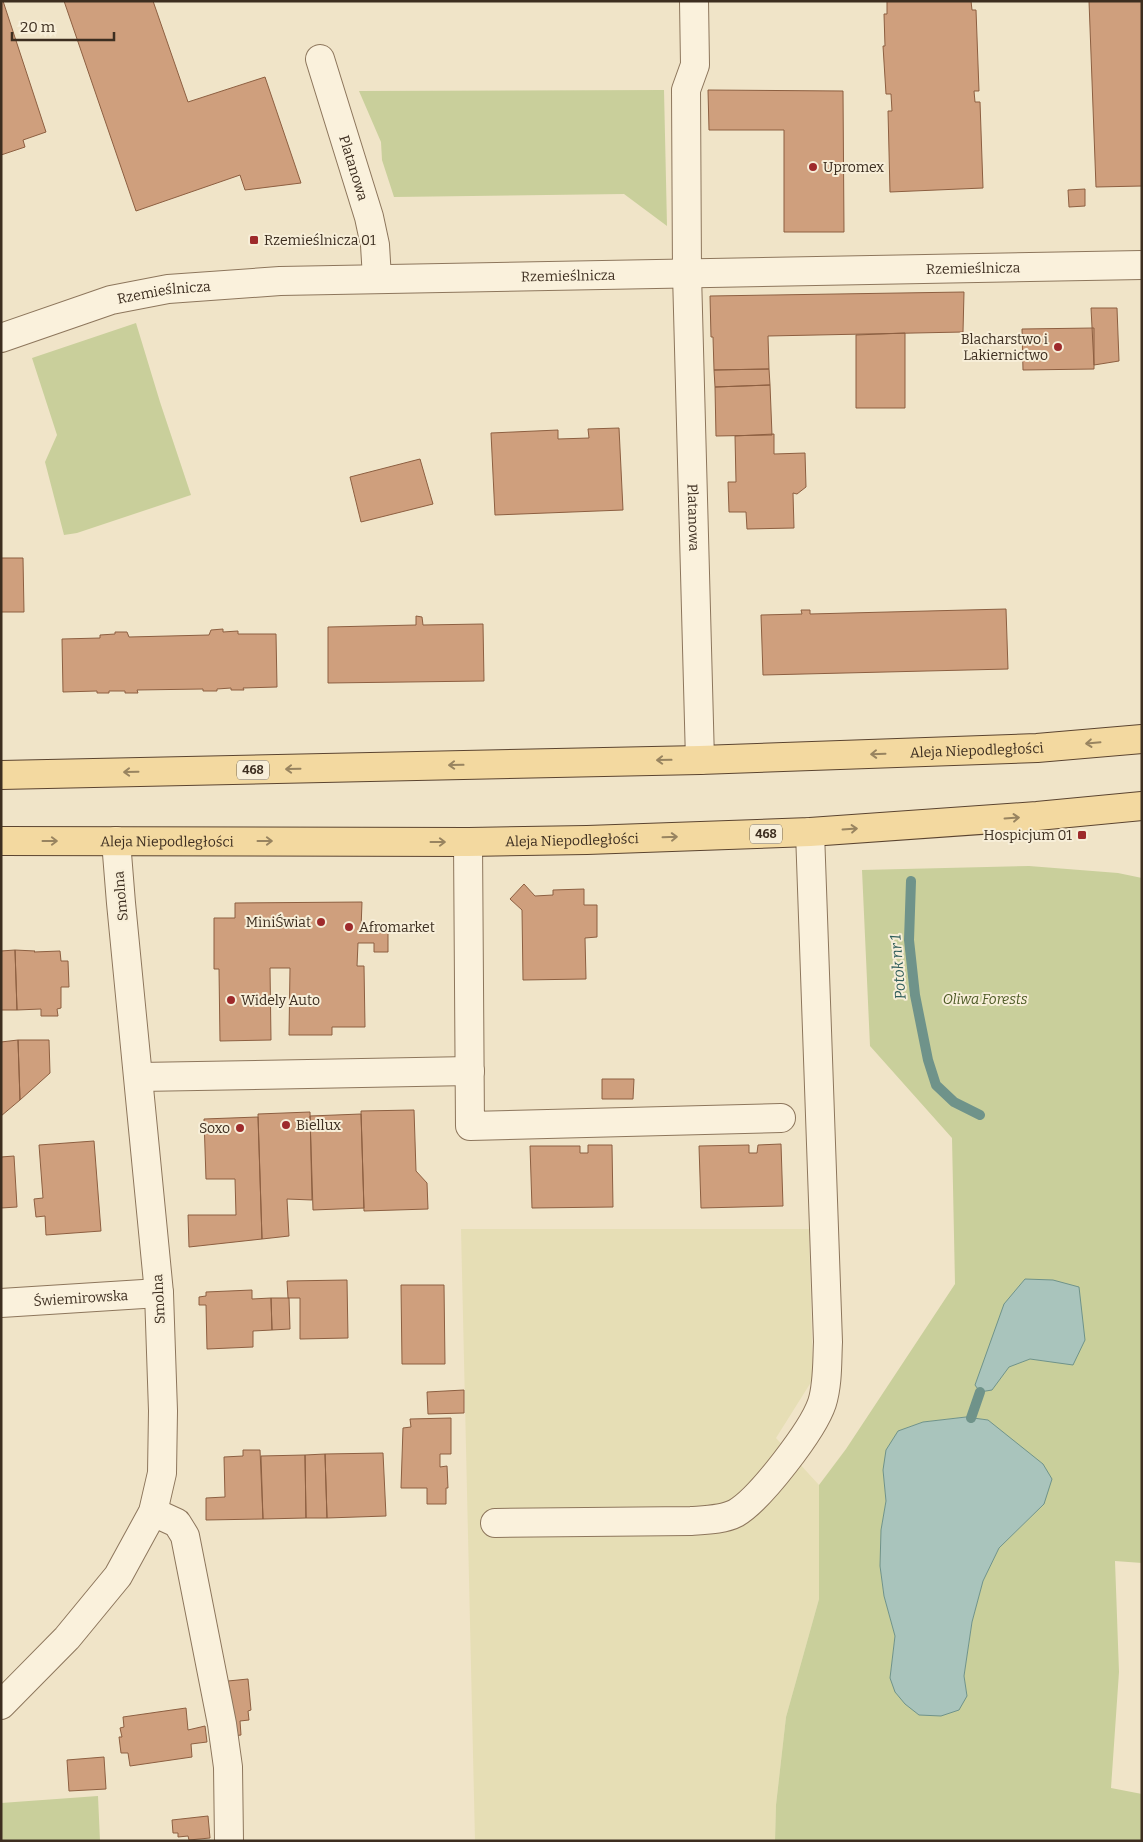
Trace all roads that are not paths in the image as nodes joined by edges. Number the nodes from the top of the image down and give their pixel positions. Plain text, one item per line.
1 (694, 1) edge
2 (320, 59) dead end
3 (1142, 265) edge
4 (687, 274) junction
5 (378, 278) junction
6 (1, 338) edge
7 (1142, 739) edge
8 (700, 760) junction
9 (1, 775) edge
10 (1142, 806) edge
11 (810, 832) junction
12 (1, 841) edge
13 (116, 841) junction
14 (468, 842) junction
15 (470, 1072) junction
16 (139, 1077) junction
17 (781, 1118) dead end
18 (159, 1293) junction
19 (1, 1303) edge
20 (153, 1512) junction
21 (495, 1522) dead end
22 (1, 1705) edge
23 (229, 1841) edge

1 - 4 street, Platanowa
2 - 5 street, Platanowa
3 - 4 street, Rzemieślnicza
4 - 5 street, Rzemieślnicza
4 - 8 street, Platanowa
5 - 6 street, Rzemieślnicza
7 -> 8 main road, Aleja Niepodległości / 468
8 -> 9 main road, Aleja Niepodległości / 468
11 -> 10 main road, Aleja Niepodległości / 468
14 -> 11 main road, Aleja Niepodległości / 468
11 - 21 street
12 -> 13 main road, Aleja Niepodległości / 468
13 -> 14 main road, Aleja Niepodległości / 468
13 - 16 street, Smolna
14 - 15 street
15 - 16 street
15 - 17 street
16 - 18 street, Smolna
18 - 19 street, Świemirowska
18 - 20 street, Smolna
20 - 22 street, Smolna
20 - 23 street

